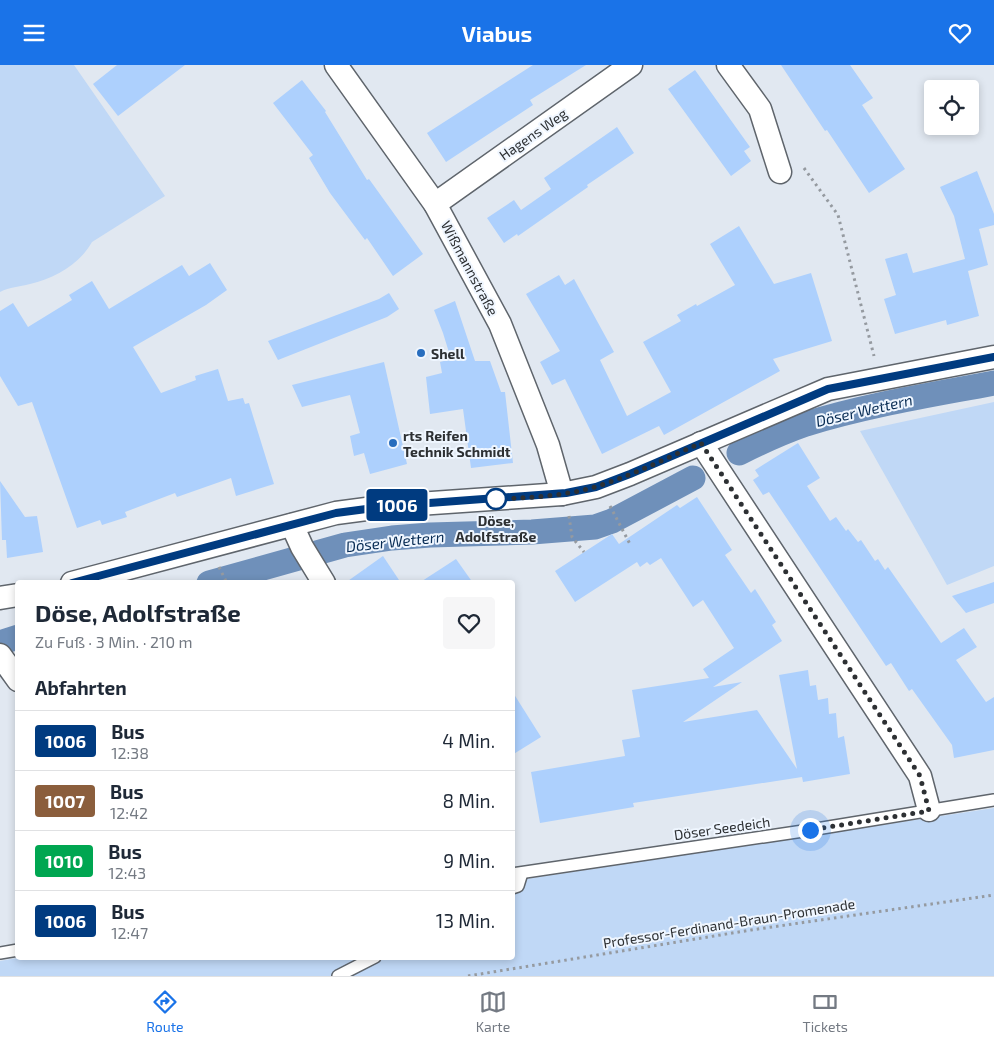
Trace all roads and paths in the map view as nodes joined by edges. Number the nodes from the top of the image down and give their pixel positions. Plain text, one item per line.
1 (336, 65) edge
2 (631, 65) edge
3 (728, 65) edge
4 (790, 167) joint
5 (435, 204) junction
6 (994, 357) edge
7 (880, 378) junction
8 (701, 443) junction
9 (562, 493) junction
10 (611, 509) dead end
11 (570, 522) dead end
12 (292, 525) junction
13 (632, 546) dead end
14 (584, 552) dead end
15 (220, 569) dead end
16 (83, 580) edge
17 (226, 580) edge
18 (322, 580) edge
19 (15, 596) edge
20 (0, 598) edge
21 (0, 655) edge
22 (15, 676) edge
23 (994, 800) edge
24 (929, 811) junction
25 (517, 873) edge
26 (515, 887) edge
27 (994, 895) edge
28 (15, 950) edge
29 (0, 953) edge
30 (369, 960) edge
31 (338, 976) edge
32 (468, 976) edge

1 - 5 street, Wißmannstraße
2 - 5 street, Hagens Weg
3 - 4 street
4 - 7 path
5 - 9 street, Wißmannstraße
6 - 7 street
7 - 8 street
8 - 9 street
8 - 24 street
9 - 12 street
10 - 13 path
11 - 14 path
12 - 16 street
12 - 18 street
15 - 17 path
19 - 20 street
21 - 22 street
23 - 24 lane, Döser Seedeich
24 - 25 lane, Döser Seedeich
25 - 26 lane
27 - 32 path, Professor-Ferdinand-Braun-Promenade
28 - 29 lane
30 - 31 lane

